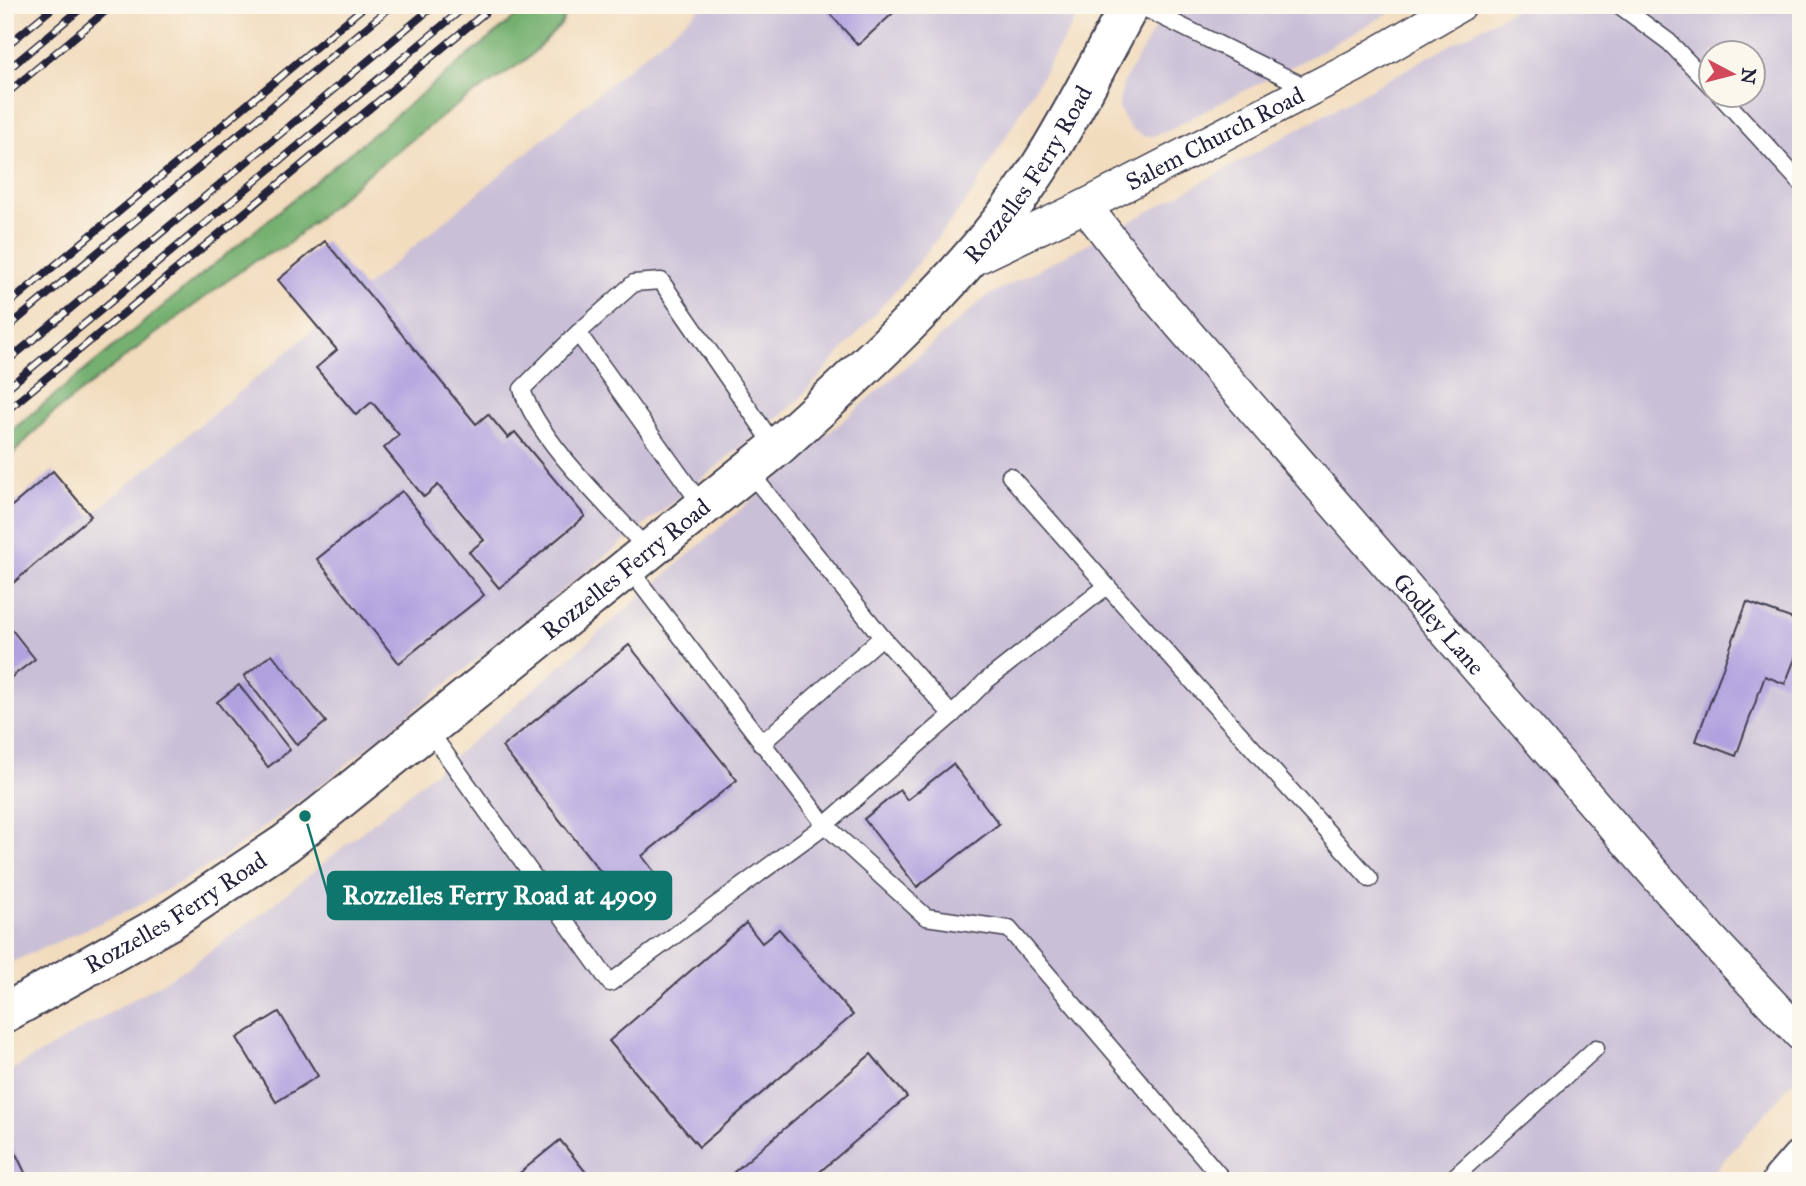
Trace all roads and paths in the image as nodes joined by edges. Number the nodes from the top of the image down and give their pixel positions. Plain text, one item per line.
1 (1130, 5) edge
2 (1138, 5) edge
3 (1460, 5) edge
4 (1619, 5) edge
5 (1698, 72) edge
6 (1310, 89) junction
7 (1732, 108) edge
8 (1801, 183) edge
9 (1084, 206) junction
10 (965, 264) junction
11 (578, 333) junction
12 (762, 459) junction
13 (1010, 476) dead end
14 (703, 507) junction
15 (637, 558) junction
16 (1107, 586) junction
17 (882, 637) junction
18 (952, 715) junction
19 (427, 728) junction
20 (761, 744) junction
21 (825, 825) junction
22 (1370, 879) dead end
23 (5, 1013) edge
24 (1801, 1035) edge
25 (1596, 1048) dead end
26 (1801, 1159) edge
27 (1224, 1181) edge
28 (1450, 1181) edge
29 (1782, 1181) edge

1 - 10 main road, Rozzelles Ferry Road
2 - 6 lane
3 - 6 street, Salem Church Road
4 - 5 lane
6 - 9 street, Salem Church Road
7 - 8 lane
9 - 10 street, Salem Church Road
9 - 24 street, Godley Lane
10 - 12 main road, Rozzelles Ferry Road
11 - 12 lane
11 - 14 lane
11 - 15 lane
12 - 14 main road, Rozzelles Ferry Road
12 - 17 lane
13 - 16 lane
14 - 15 main road, Rozzelles Ferry Road
15 - 19 main road, Rozzelles Ferry Road
15 - 20 lane
16 - 18 lane
16 - 22 lane
17 - 18 lane
17 - 20 lane
18 - 21 lane
19 - 21 lane
19 - 23 main road, Rozzelles Ferry Road
20 - 21 lane
21 - 27 lane
25 - 28 lane
26 - 29 main road

